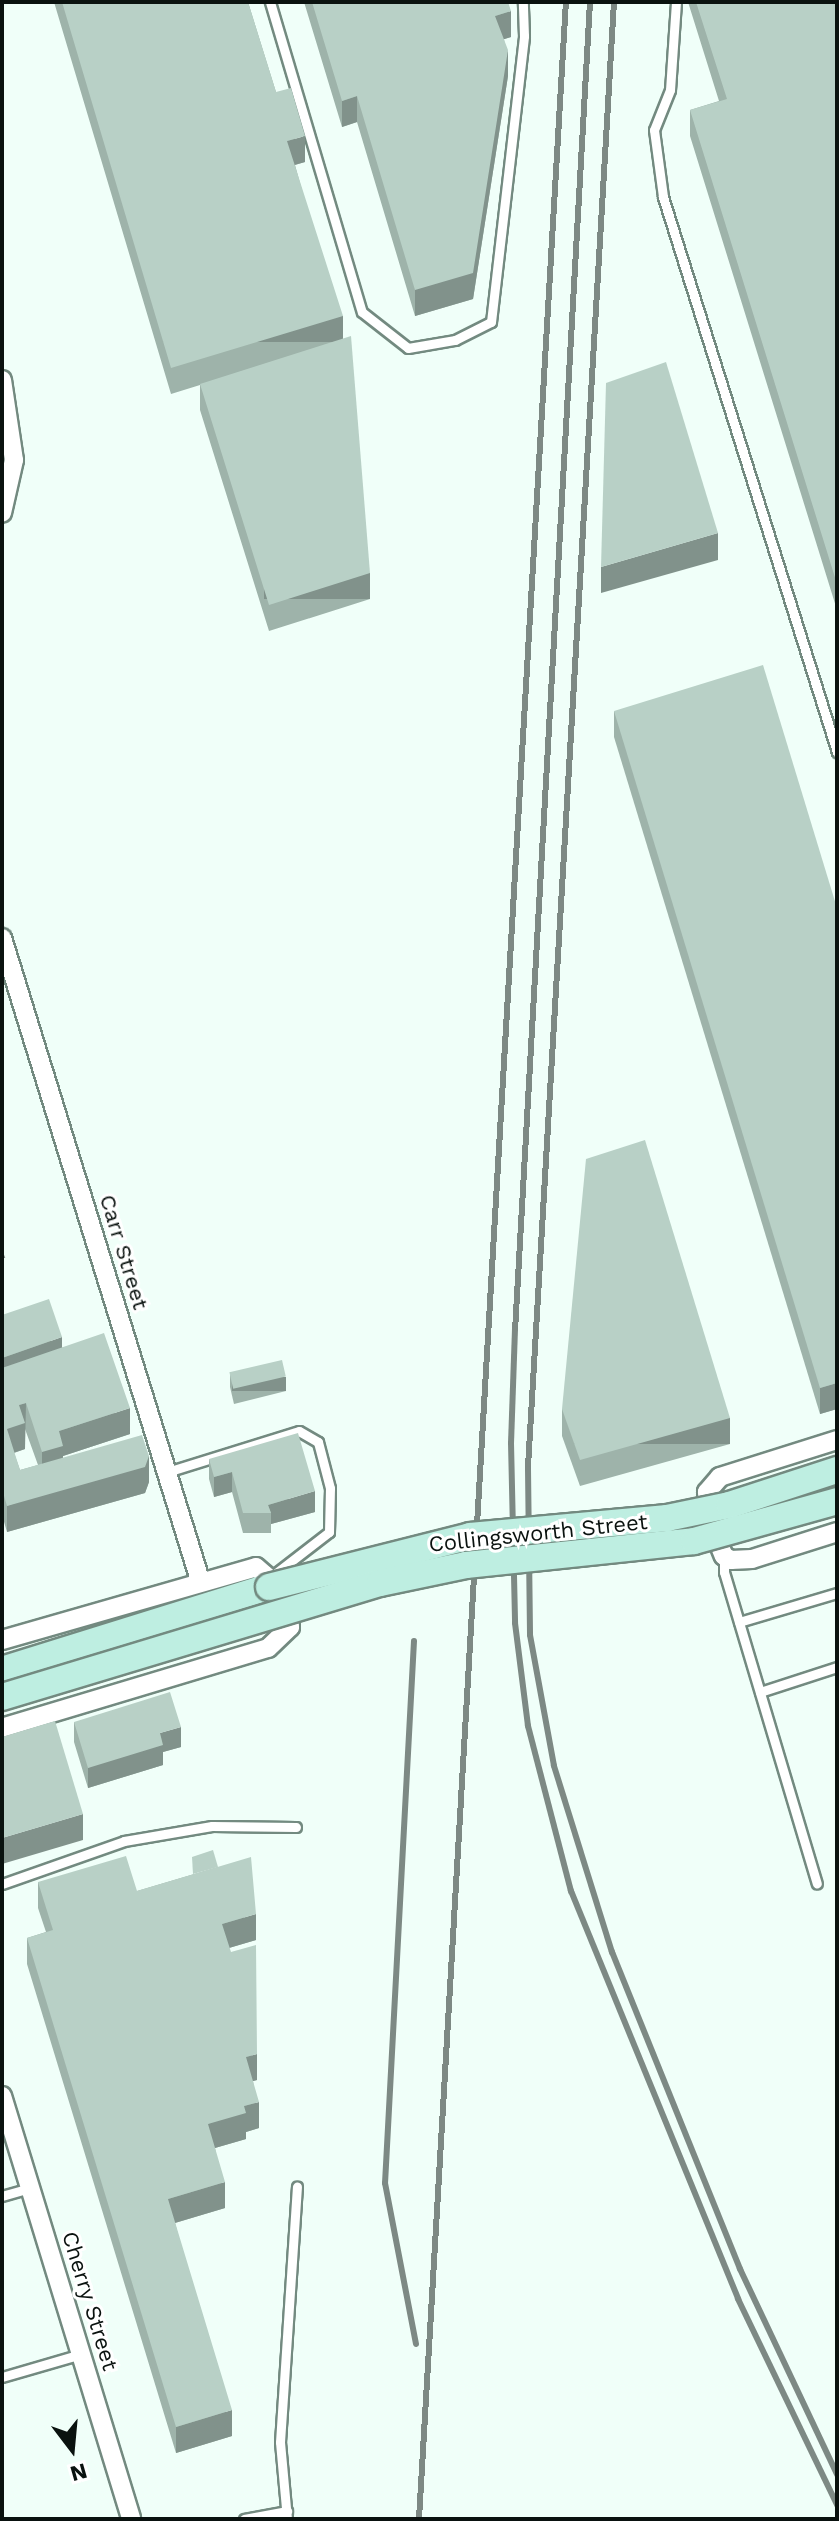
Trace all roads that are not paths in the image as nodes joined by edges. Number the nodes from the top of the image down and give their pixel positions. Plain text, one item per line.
1 (270, 2) edge
2 (523, 2) edge
3 (676, 2) edge
4 (2, 380) edge
5 (2, 513) edge
6 (837, 752) edge
7 (2, 938) edge
8 (837, 1440) edge
9 (837, 1470) edge
10 (167, 1472) junction
11 (837, 1501) edge
12 (837, 1532) edge
13 (724, 1556) junction
14 (272, 1576) junction
15 (200, 1580) junction
16 (837, 1593) edge
17 (739, 1622) junction
18 (2, 1640) edge
19 (837, 1667) edge
20 (2, 1670) edge
21 (760, 1692) junction
22 (2, 1697) edge
23 (2, 1728) edge
24 (296, 1827) dead end
25 (817, 1883) dead end
26 (2, 1884) edge
27 (2, 2096) edge
28 (297, 2187) dead end
29 (30, 2188) junction
30 (2, 2196) edge
31 (81, 2354) junction
32 (2, 2377) edge
33 (287, 2515) edge
34 (131, 2519) edge
35 (244, 2519) edge

1 - 2 lane
3 - 6 lane
4 - 5 street
7 - 10 street, Carr Street
8 - 13 street
9 - 20 main road, Collingsworth Street, bridge
10 - 14 lane
10 - 15 street, Carr Street
11 - 22 main road, Collingsworth Street, bridge
12 - 13 street
13 - 17 lane
14 - 15 street
14 - 23 street
15 - 18 street
16 - 17 lane
17 - 21 lane
19 - 21 lane
21 - 25 lane
24 - 26 lane
27 - 29 street, Cherry Street
28 - 33 lane
29 - 30 lane
29 - 31 street, Cherry Street
31 - 32 lane
31 - 34 street, Cherry Street
33 - 35 lane

